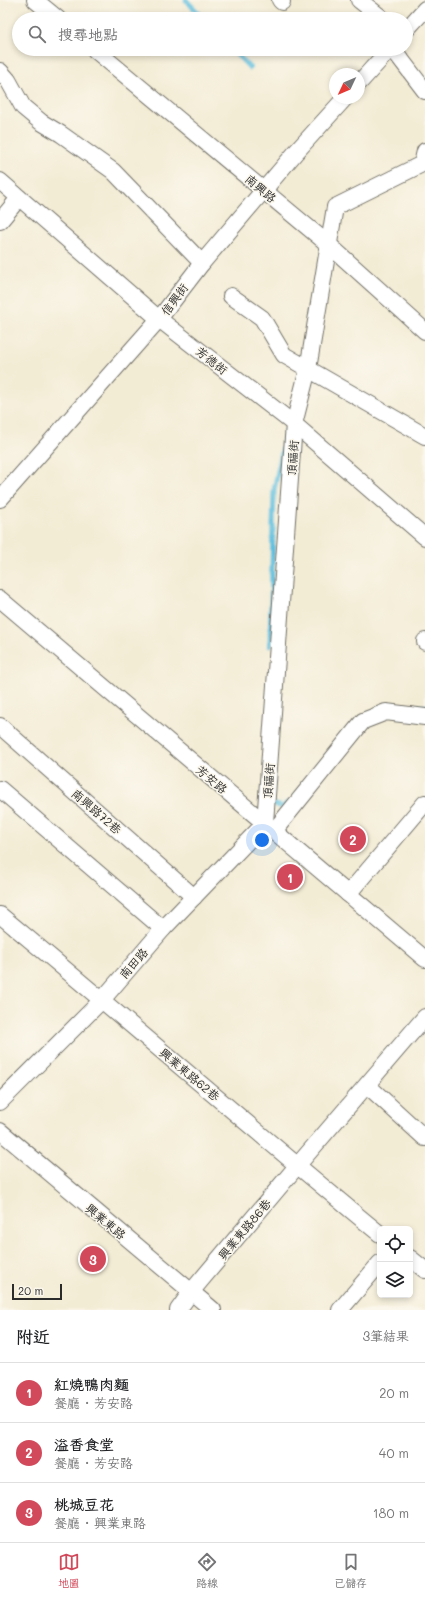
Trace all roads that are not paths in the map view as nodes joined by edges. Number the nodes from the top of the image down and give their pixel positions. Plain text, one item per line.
1 (35, 0) edge
2 (359, 0) edge
3 (425, 9) edge
4 (50, 12) edge
5 (374, 12) edge
6 (413, 22) edge
7 (102, 56) edge
8 (384, 56) edge
9 (397, 56) edge
10 (0, 71) edge
11 (365, 77) edge
12 (425, 91) edge
13 (341, 104) edge
14 (424, 162) edge
15 (0, 181) edge
16 (264, 190) junction
17 (19, 198) junction
18 (0, 221) edge
19 (328, 244) junction
20 (202, 263) junction
21 (231, 296) dead end
22 (159, 318) junction
23 (423, 326) edge
24 (308, 369) junction
25 (294, 424) junction
26 (425, 436) edge
27 (0, 499) edge
28 (425, 537) edge
29 (0, 599) edge
30 (425, 717) edge
31 (0, 726) edge
32 (0, 789) edge
33 (425, 803) edge
34 (269, 827) junction
35 (348, 894) junction
36 (194, 896) junction
37 (0, 915) edge
38 (163, 929) junction
39 (425, 959) edge
40 (102, 1000) junction
41 (425, 1018) edge
42 (367, 1085) junction
43 (0, 1102) edge
44 (0, 1131) edge
45 (425, 1138) edge
46 (297, 1166) junction
47 (377, 1232) edge
48 (413, 1260) edge
49 (377, 1267) edge
50 (425, 1270) edge
51 (191, 1292) junction
52 (178, 1310) edge
53 (213, 1310) edge
54 (340, 1310) edge

1 - 4 street
2 - 5 street
3 - 6 street
7 - 16 street, 南興路
8 - 11 street
9 - 12 street
10 - 20 street
13 - 16 street, 信興街
14 - 19 street, 頂福街
15 - 17 street, 芳德街
16 - 19 street, 南興路
16 - 20 street, 信興街
17 - 18 street
17 - 22 street, 芳德街
19 - 23 street, 南興路
19 - 24 street, 頂福街
20 - 22 street, 信興街
21 - 24 street
22 - 25 street, 芳德街
22 - 27 street, 信興街
24 - 25 street, 頂福街
24 - 26 street
25 - 28 street, 芳德街
25 - 34 street, 頂福街
29 - 34 street, 芳安路
30 - 34 street, 南田路
31 - 36 street, 南興路72巷
32 - 38 street
33 - 35 street
34 - 35 street, 芳安路
34 - 36 street, 南田路
35 - 39 street, 芳安路
36 - 38 street, 南田路
37 - 40 street, 興業東路62巷
38 - 40 street, 南田路
40 - 43 street, 南田路
40 - 46 street, 興業東路62巷
41 - 42 street, 興業東路86巷
42 - 45 street
42 - 46 street, 興業東路86巷
44 - 51 street, 興業東路
46 - 47 street, 興業東路62巷
46 - 51 street, 興業東路86巷
48 - 50 street
49 - 54 street
51 - 52 street, 興業東路86巷
51 - 53 street, 興業東路

